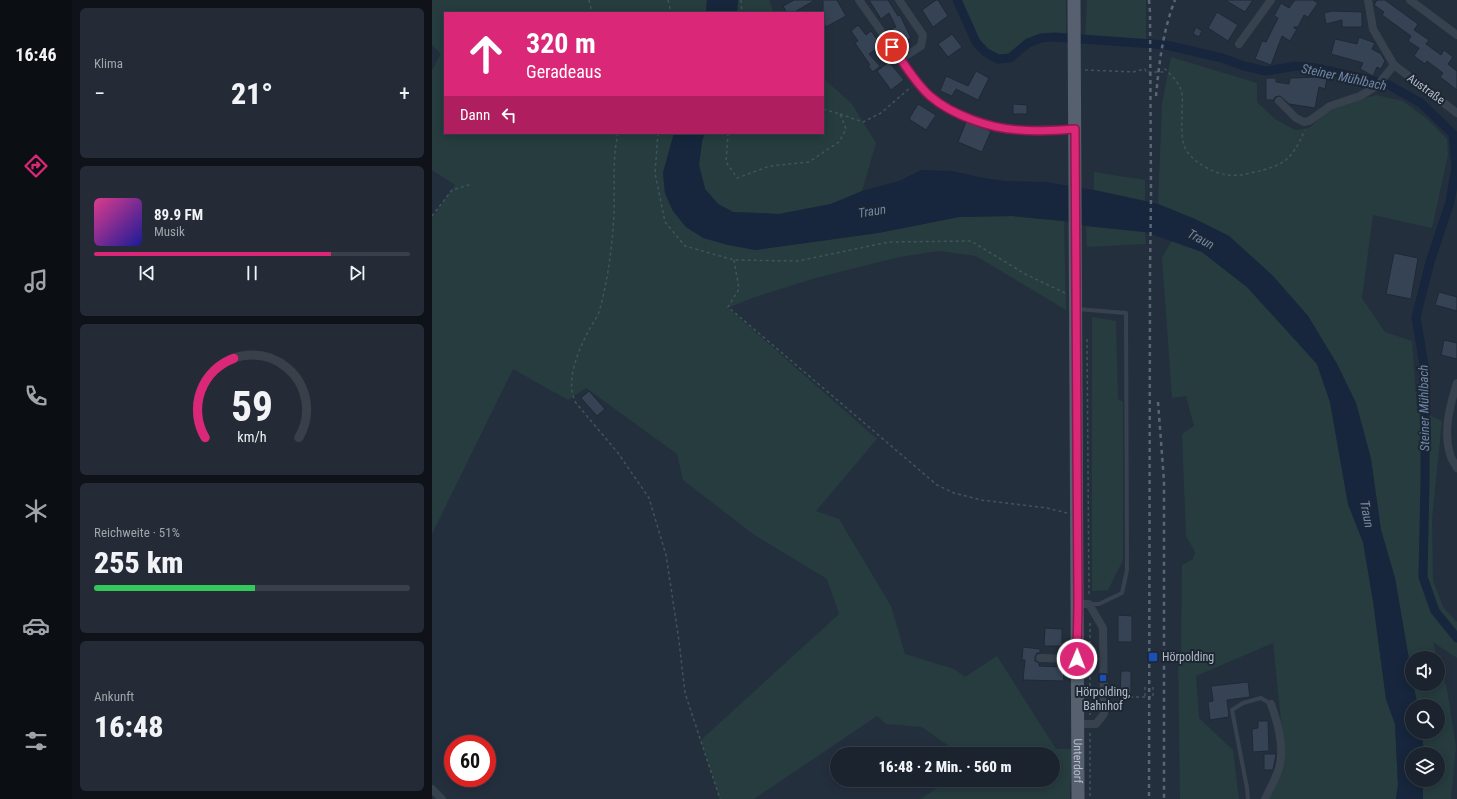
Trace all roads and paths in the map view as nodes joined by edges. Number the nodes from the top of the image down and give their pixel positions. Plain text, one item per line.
1 (589, 0) edge
2 (668, 0) edge
3 (741, 0) edge
4 (859, 0) edge
5 (900, 0) edge
6 (1074, 0) edge
7 (1271, 0) edge
8 (1368, 0) edge
9 (1410, 0) edge
10 (592, 12) edge
11 (671, 12) edge
12 (742, 12) edge
13 (1457, 35) edge
14 (1239, 44) dead end
15 (901, 59) junction
16 (1394, 65) junction
17 (1085, 70) dead end
18 (917, 82) junction
19 (1279, 101) dead end
20 (824, 109) edge
21 (1457, 113) edge
22 (840, 114) junction
23 (1309, 121) junction
24 (1075, 129) junction
25 (618, 134) edge
26 (658, 134) edge
27 (728, 134) edge
28 (472, 184) dead end
29 (432, 216) edge
30 (734, 260) junction
31 (1076, 304) junction
32 (1088, 333) dead end
33 (1457, 382) edge
34 (1457, 468) edge
35 (1077, 515) junction
36 (1084, 604) junction
37 (1040, 658) dead end
38 (1077, 659) junction
39 (1145, 687) dead end
40 (1153, 687) dead end
41 (1104, 697) junction
42 (1145, 697) junction
43 (1271, 704) joint
44 (1084, 724) junction
45 (432, 789) edge
46 (442, 799) edge
47 (720, 799) edge
48 (1078, 799) edge
49 (1090, 799) edge
50 (1248, 799) edge
51 (1264, 799) edge

1 - 10 path
2 - 11 path
3 - 12 path
4 - 15 street
5 - 15 street
6 - 24 main road, Unterdorf
7 - 14 street
8 - 16 street, Austraße
9 - 13 street
15 - 18 street
16 - 21 street, Austraße
16 - 23 street
17 - 23 path
18 - 22 path
18 - 24 street
19 - 23 street
20 - 22 path
22 - 27 path
24 - 31 main road, Unterdorf
25 - 47 path
26 - 30 path
28 - 29 path
30 - 31 path
30 - 35 path
31 - 35 main road, Unterdorf
31 - 36 lane
32 - 36 path
33 - 34 street
35 - 36 main road, Unterdorf
36 - 38 main road, Unterdorf
36 - 41 street, Unterdorf
36 - 44 path
37 - 38 street
38 - 44 main road, Unterdorf
39 - 42 path
40 - 42 path
41 - 42 path
41 - 44 street, Unterdorf
43 - 50 lane
43 - 51 street
44 - 48 main road, Unterdorf
44 - 49 path
45 - 46 street

